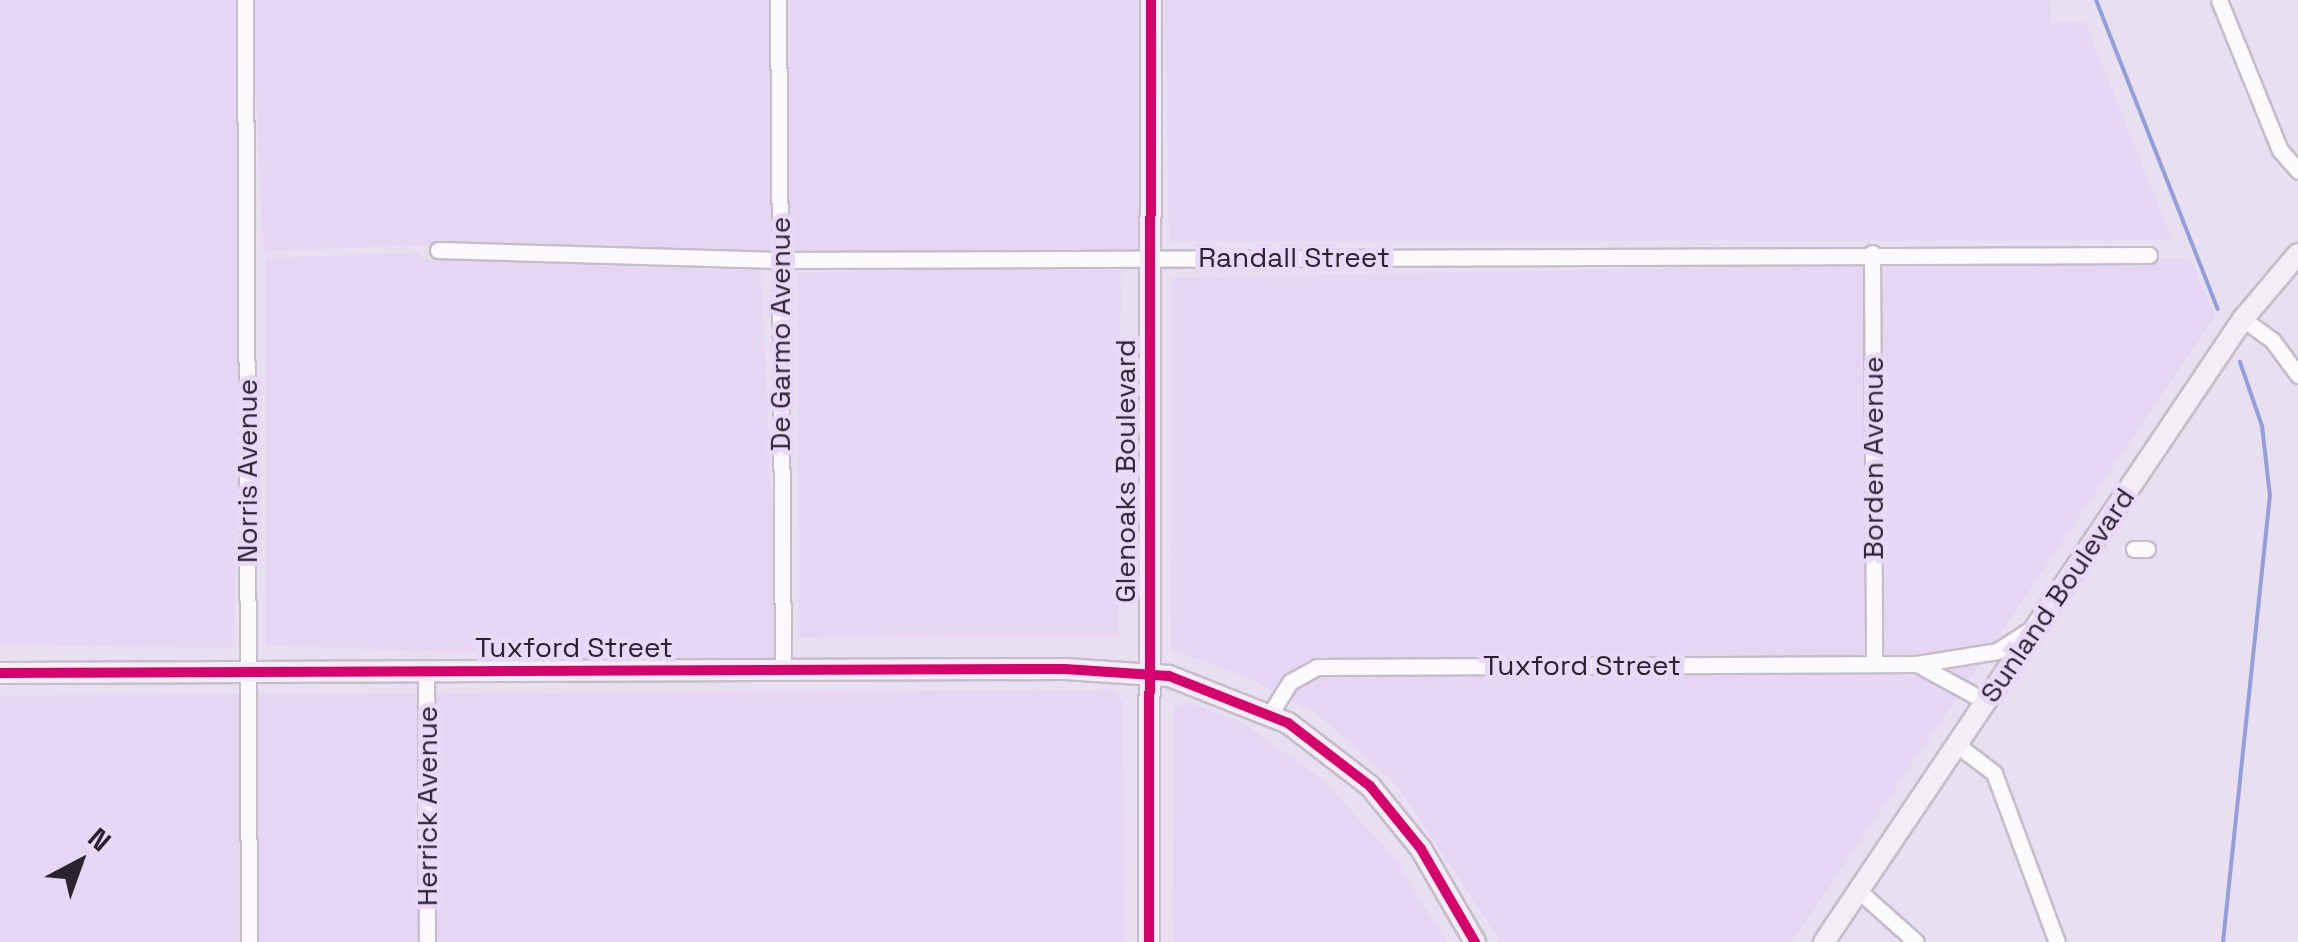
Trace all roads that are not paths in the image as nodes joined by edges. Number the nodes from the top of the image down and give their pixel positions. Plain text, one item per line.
1 (244, 0) edge
2 (778, 0) edge
3 (1151, 0) edge
4 (2218, 0) edge
5 (2298, 171) edge
6 (438, 250) dead end
7 (1872, 253) junction
8 (2298, 254) edge
9 (2149, 255) dead end
10 (1146, 258) junction
11 (779, 260) junction
12 (2243, 320) junction
13 (2298, 376) edge
14 (2052, 604) junction
15 (1874, 664) junction
16 (1917, 664) junction
17 (783, 669) junction
18 (247, 670) junction
19 (426, 670) junction
20 (0, 672) edge
21 (1148, 673) junction
22 (1985, 701) junction
23 (1270, 714) junction
24 (1956, 744) junction
25 (1859, 891) junction
26 (249, 942) edge
27 (427, 942) edge
28 (1149, 942) edge
29 (1476, 942) edge
30 (1824, 942) edge
31 (1916, 942) edge
32 (2057, 942) edge

1 - 18 street, Norris Avenue
2 - 11 street, De Garmo Avenue
3 - 10 main road, Glenoaks Boulevard
4 - 5 street
6 - 11 street, Randall Street
7 - 9 street, Randall Street
7 - 10 street, Randall Street
7 - 15 street, Borden Avenue
8 - 12 main road, Sunland Boulevard
10 - 11 street, Randall Street
10 - 21 main road, Glenoaks Boulevard
11 - 17 street, De Garmo Avenue
12 - 13 street
12 - 14 main road, Sunland Boulevard
14 - 16 street, Tuxford Street
14 - 22 main road, Sunland Boulevard
15 - 16 street, Tuxford Street
15 - 23 street, Tuxford Street
16 - 22 street, Tuxford Street
17 - 19 main road, Tuxford Street
17 - 21 main road, Tuxford Street
18 - 19 main road, Tuxford Street
18 - 20 main road, Tuxford Street
18 - 26 street, Norris Avenue
19 - 27 street, Herrick Avenue
21 - 23 main road, Tuxford Street
21 - 28 main road, Glenoaks Boulevard
22 - 24 main road, Sunland Boulevard
23 - 29 main road, Tuxford Street
24 - 25 main road, Sunland Boulevard
24 - 32 street
25 - 30 main road, Sunland Boulevard
25 - 31 street

